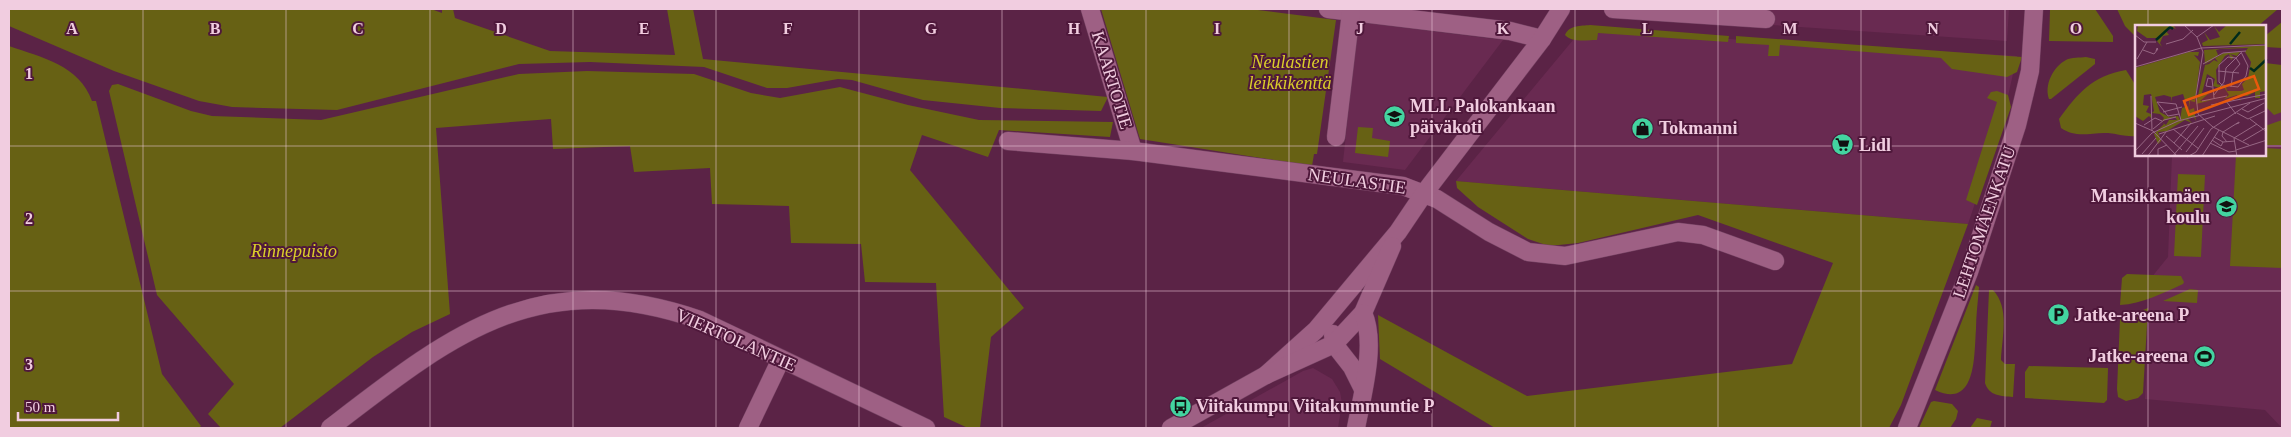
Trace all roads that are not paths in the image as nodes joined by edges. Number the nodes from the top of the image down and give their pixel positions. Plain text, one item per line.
1 (1090, 9) edge
2 (1328, 9) edge
3 (1561, 9) edge
4 (1613, 9) edge
5 (2034, 9) edge
6 (1351, 12) junction
7 (1766, 19) dead end
8 (1542, 39) junction
9 (1336, 137) dead end
10 (1008, 140) dead end
11 (1133, 152) junction
12 (1425, 192) junction
13 (1398, 232) junction
14 (1775, 261) dead end
15 (1333, 310) junction
16 (1363, 313) junction
17 (1334, 344) junction
18 (781, 359) junction
19 (1266, 375) junction
20 (1363, 389) junction
21 (330, 428) edge
22 (748, 428) edge
23 (926, 428) edge
24 (1171, 428) edge
25 (1356, 428) edge
26 (1908, 428) edge

1 - 11 street, KAARTOTIE
2 - 6 street
3 - 8 street
4 - 7 street
5 - 26 street, LEHTOMÄENKATU
6 - 8 street
6 - 9 street
8 - 12 street
10 - 11 street, NEULASTIE
11 - 12 street, NEULASTIE
12 - 13 street
12 - 14 street, NEULASTIE
13 - 15 street
13 - 16 street
15 - 16 street
15 - 17 street
15 - 19 street
16 - 17 street
16 - 20 street
17 - 19 street
17 - 20 street
18 - 21 street, VIERTOLANTIE
18 - 22 street
18 - 23 street, VIERTOLANTIE
19 - 24 street
20 - 25 street

